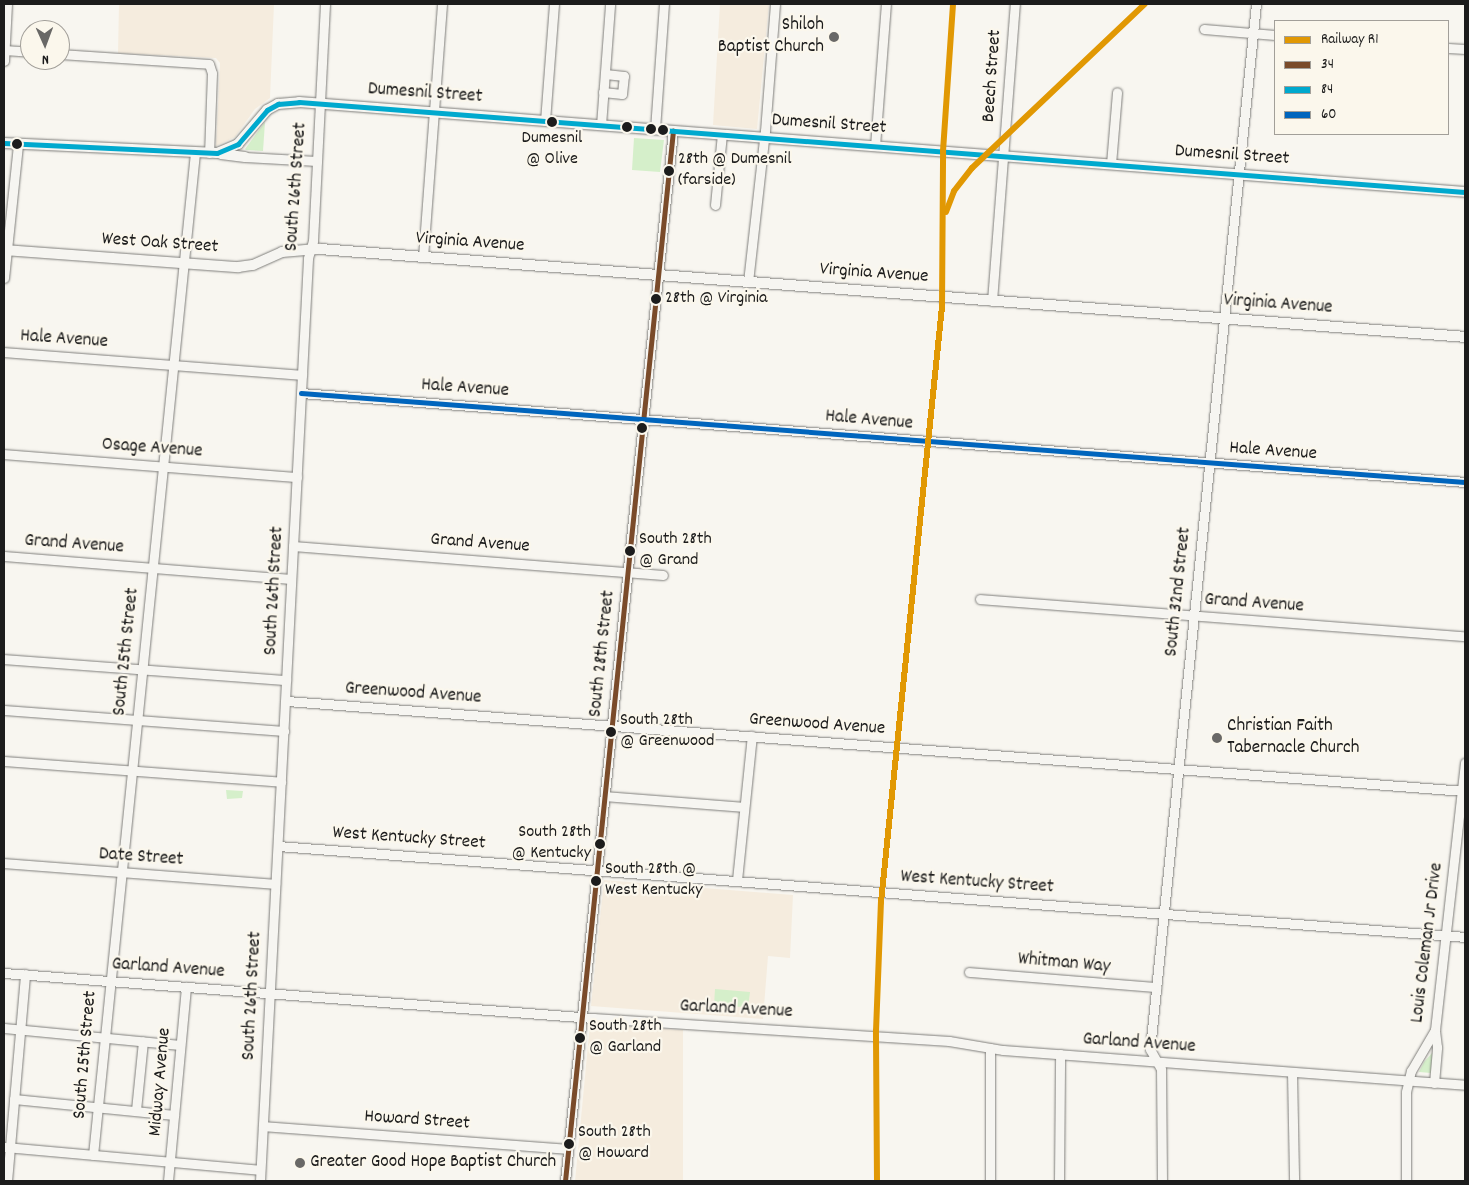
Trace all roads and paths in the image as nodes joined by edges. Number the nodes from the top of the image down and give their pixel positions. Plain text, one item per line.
1 (7, 4) edge
2 (325, 4) edge
3 (442, 4) edge
4 (554, 4) edge
5 (610, 4) edge
6 (664, 4) edge
7 (775, 4) edge
8 (886, 4) edge
9 (1015, 4) edge
10 (1256, 4) edge
11 (1204, 29) dead end
12 (1253, 33) junction
13 (1274, 35) edge
14 (1449, 48) edge
15 (1465, 49) edge
16 (4, 50) edge
17 (20, 51) edge
18 (70, 55) edge
19 (4, 61) edge
20 (605, 74) junction
21 (603, 92) junction
22 (1117, 92) dead end
23 (320, 104) junction
24 (434, 112) junction
25 (544, 120) junction
26 (601, 125) junction
27 (656, 129) junction
28 (673, 131) junction
29 (722, 134) junction
30 (764, 138) junction
31 (4, 144) edge
32 (18, 144) junction
33 (876, 146) junction
34 (195, 153) junction
35 (209, 153) junction
36 (1003, 156) junction
37 (245, 157) joint
38 (317, 161) junction
39 (1110, 164) junction
40 (1239, 174) junction
41 (1465, 192) edge
42 (716, 205) dead end
43 (5, 250) edge
44 (310, 250) junction
45 (423, 257) junction
46 (184, 263) junction
47 (658, 275) junction
48 (4, 278) edge
49 (748, 282) junction
50 (992, 301) junction
51 (1224, 319) junction
52 (1465, 337) edge
53 (4, 352) edge
54 (173, 365) junction
55 (302, 374) junction
56 (301, 394) junction
57 (643, 419) junction
58 (4, 454) edge
59 (1208, 463) junction
60 (163, 466) junction
61 (297, 477) junction
62 (1465, 482) edge
63 (293, 546) junction
64 (4, 556) edge
65 (152, 568) junction
66 (628, 572) junction
67 (663, 575) dead end
68 (291, 578) junction
69 (980, 599) dead end
70 (1193, 616) junction
71 (1465, 636) edge
72 (4, 659) edge
73 (142, 670) junction
74 (286, 680) junction
75 (286, 701) junction
76 (4, 710) edge
77 (137, 720) junction
78 (612, 726) junction
79 (284, 731) junction
80 (752, 736) junction
81 (4, 761) edge
82 (1465, 764) edge
83 (1177, 769) junction
84 (132, 771) junction
85 (281, 782) junction
86 (1464, 791) edge
87 (604, 796) junction
88 (744, 807) junction
89 (278, 846) junction
90 (4, 863) edge
91 (597, 870) junction
92 (121, 872) junction
93 (737, 880) junction
94 (275, 884) junction
95 (1164, 914) junction
96 (1445, 935) junction
97 (1465, 937) edge
98 (969, 972) dead end
99 (4, 973) edge
100 (25, 974) junction
101 (109, 980) junction
102 (186, 986) junction
103 (1156, 987) junction
104 (270, 993) junction
105 (582, 1017) junction
106 (4, 1028) edge
107 (20, 1029) junction
108 (1435, 1030) junction
109 (103, 1037) junction
110 (143, 1041) junction
111 (180, 1045) junction
112 (990, 1048) junction
113 (1060, 1054) junction
114 (1160, 1062) junction
115 (1292, 1072) junction
116 (1408, 1082) junction
117 (1434, 1083) junction
118 (1465, 1085) edge
119 (14, 1099) junction
120 (97, 1106) junction
121 (136, 1110) junction
122 (174, 1114) junction
123 (263, 1126) junction
124 (7, 1147) edge
125 (568, 1149) junction
126 (93, 1155) junction
127 (170, 1162) junction
128 (260, 1170) junction
129 (7, 1181) edge
130 (168, 1181) edge
131 (260, 1181) edge
132 (565, 1181) edge
133 (990, 1181) edge
134 (1059, 1181) edge
135 (1162, 1181) edge
136 (1294, 1181) edge
137 (1406, 1181) edge

1 - 16 street
2 - 23 street, South 26th Street
3 - 24 street
4 - 25 street
5 - 20 street
6 - 27 street
7 - 30 street
8 - 33 street
9 - 36 street, Beech Street
10 - 12 street, South 32nd Street
11 - 12 street
12 - 13 street
12 - 40 street, South 32nd Street
14 - 15 street
16 - 17 street
16 - 19 street
18 - 35 street
20 - 21 street
20 - 21 street
21 - 26 street
22 - 39 street
23 - 24 main road, Dumesnil Street
23 - 35 main road, Dumesnil Street
23 - 38 street, South 26th Street
24 - 25 main road, Dumesnil Street
24 - 45 street
25 - 26 main road, Dumesnil Street
26 - 27 main road, Dumesnil Street
27 - 28 main road, Dumesnil Street
28 - 29 main road, Dumesnil Street
28 - 47 street, South 28th Street
29 - 30 main road, Dumesnil Street
29 - 42 street
30 - 33 main road, Dumesnil Street
30 - 49 street
31 - 32 main road, Dumesnil Street
32 - 34 main road, Dumesnil Street
32 - 43 street
33 - 36 main road, Dumesnil Street
34 - 35 main road, Dumesnil Street
34 - 46 street, South 25th Street
35 - 37 main road, Dumesnil Street
36 - 39 main road, Dumesnil Street
36 - 50 street, Beech Street
37 - 38 street, Dumesnil Street
38 - 44 street, South 26th Street
39 - 40 main road, Dumesnil Street
40 - 41 main road, Dumesnil Street
40 - 51 street, South 32nd Street
43 - 46 main road, West Oak Street
43 - 48 street
44 - 45 main road, Virginia Avenue
44 - 46 main road, West Oak Street
44 - 55 street, South 26th Street
45 - 47 main road, Virginia Avenue
46 - 54 street, South 25th Street
47 - 49 main road, Virginia Avenue
47 - 57 street, South 28th Street
49 - 50 main road, Virginia Avenue
50 - 51 main road, Virginia Avenue
51 - 52 main road, Virginia Avenue
51 - 59 street, South 32nd Street
53 - 54 street, Hale Avenue
54 - 55 street, Hale Avenue
54 - 60 street, South 25th Street
55 - 56 street, South 26th Street
56 - 57 street, Hale Avenue
56 - 61 street, South 26th Street
57 - 59 street, Hale Avenue
57 - 66 street, South 28th Street
58 - 60 street, Osage Avenue
59 - 62 street, Hale Avenue
59 - 70 street, South 32nd Street
60 - 61 street, Osage Avenue
60 - 65 street, South 25th Street
61 - 63 street, South 26th Street
63 - 66 street, Grand Avenue
63 - 68 street, South 26th Street
64 - 65 street, Grand Avenue
65 - 68 street, Grand Avenue
65 - 73 street, South 25th Street
66 - 67 street, Grand Avenue
66 - 78 street, South 28th Street
68 - 74 street, South 26th Street
69 - 70 street, Grand Avenue
70 - 71 street, Grand Avenue
70 - 83 street, South 32nd Street
72 - 73 street
73 - 74 street
73 - 77 street, South 25th Street
74 - 75 street, South 26th Street
75 - 78 street, Greenwood Avenue
75 - 79 street, South 26th Street
76 - 77 street
77 - 79 street
77 - 84 street, South 25th Street
78 - 80 street, Greenwood Avenue
78 - 87 street, South 28th Street
79 - 85 street, South 26th Street
80 - 83 street, Greenwood Avenue
80 - 88 street
81 - 84 street
82 - 86 street, Louis Coleman Jr Drive
83 - 86 street, Greenwood Avenue
83 - 95 street, South 32nd Street
84 - 85 street
84 - 92 street, South 25th Street
85 - 89 street, South 26th Street
86 - 96 street, Louis Coleman Jr Drive
87 - 88 street
87 - 91 street, South 28th Street
88 - 93 street
89 - 91 street, West Kentucky Street
89 - 94 street, South 26th Street
90 - 92 street, Date Street
91 - 93 street, West Kentucky Street
91 - 105 street, South 28th Street
92 - 94 street, Date Street
92 - 101 street, South 25th Street
93 - 95 street, West Kentucky Street
94 - 104 street, South 26th Street
95 - 96 street, West Kentucky Street
95 - 103 street, South 32nd Street
96 - 97 street, West Kentucky Street
96 - 108 street, Louis Coleman Jr Drive
98 - 103 street, Whitman Way
99 - 100 street, Garland Avenue
100 - 101 street, Garland Avenue
100 - 107 street
101 - 102 street, Garland Avenue
101 - 109 street, South 25th Street
102 - 104 street, Garland Avenue
102 - 111 street, Midway Avenue
103 - 114 street, South 32nd Street
104 - 105 street, Garland Avenue
104 - 123 street, South 26th Street
105 - 112 street, Garland Avenue
105 - 125 street, South 28th Street
106 - 107 street
107 - 109 street
107 - 119 street
108 - 116 street, Louis Coleman Jr Drive
108 - 117 street
109 - 110 street
109 - 120 street, South 25th Street
110 - 111 street
110 - 121 street
111 - 122 street, Midway Avenue
112 - 113 street, Garland Avenue
112 - 133 street
113 - 114 street, Garland Avenue
113 - 134 street
114 - 115 street, Garland Avenue
114 - 135 street, South 32nd Street
115 - 116 street, Garland Avenue
115 - 136 street
116 - 117 street, Garland Avenue
116 - 137 street, Louis Coleman Jr Drive
117 - 118 street, Garland Avenue
119 - 120 street
119 - 124 street
120 - 121 street
120 - 126 street, South 25th Street
121 - 122 street
122 - 127 street, Midway Avenue
123 - 125 street, Howard Street
123 - 128 street, South 26th Street
124 - 126 street
124 - 129 street
125 - 132 street, South 28th Street
126 - 127 street
127 - 128 street
127 - 130 street, Midway Avenue
128 - 131 street, South 26th Street

